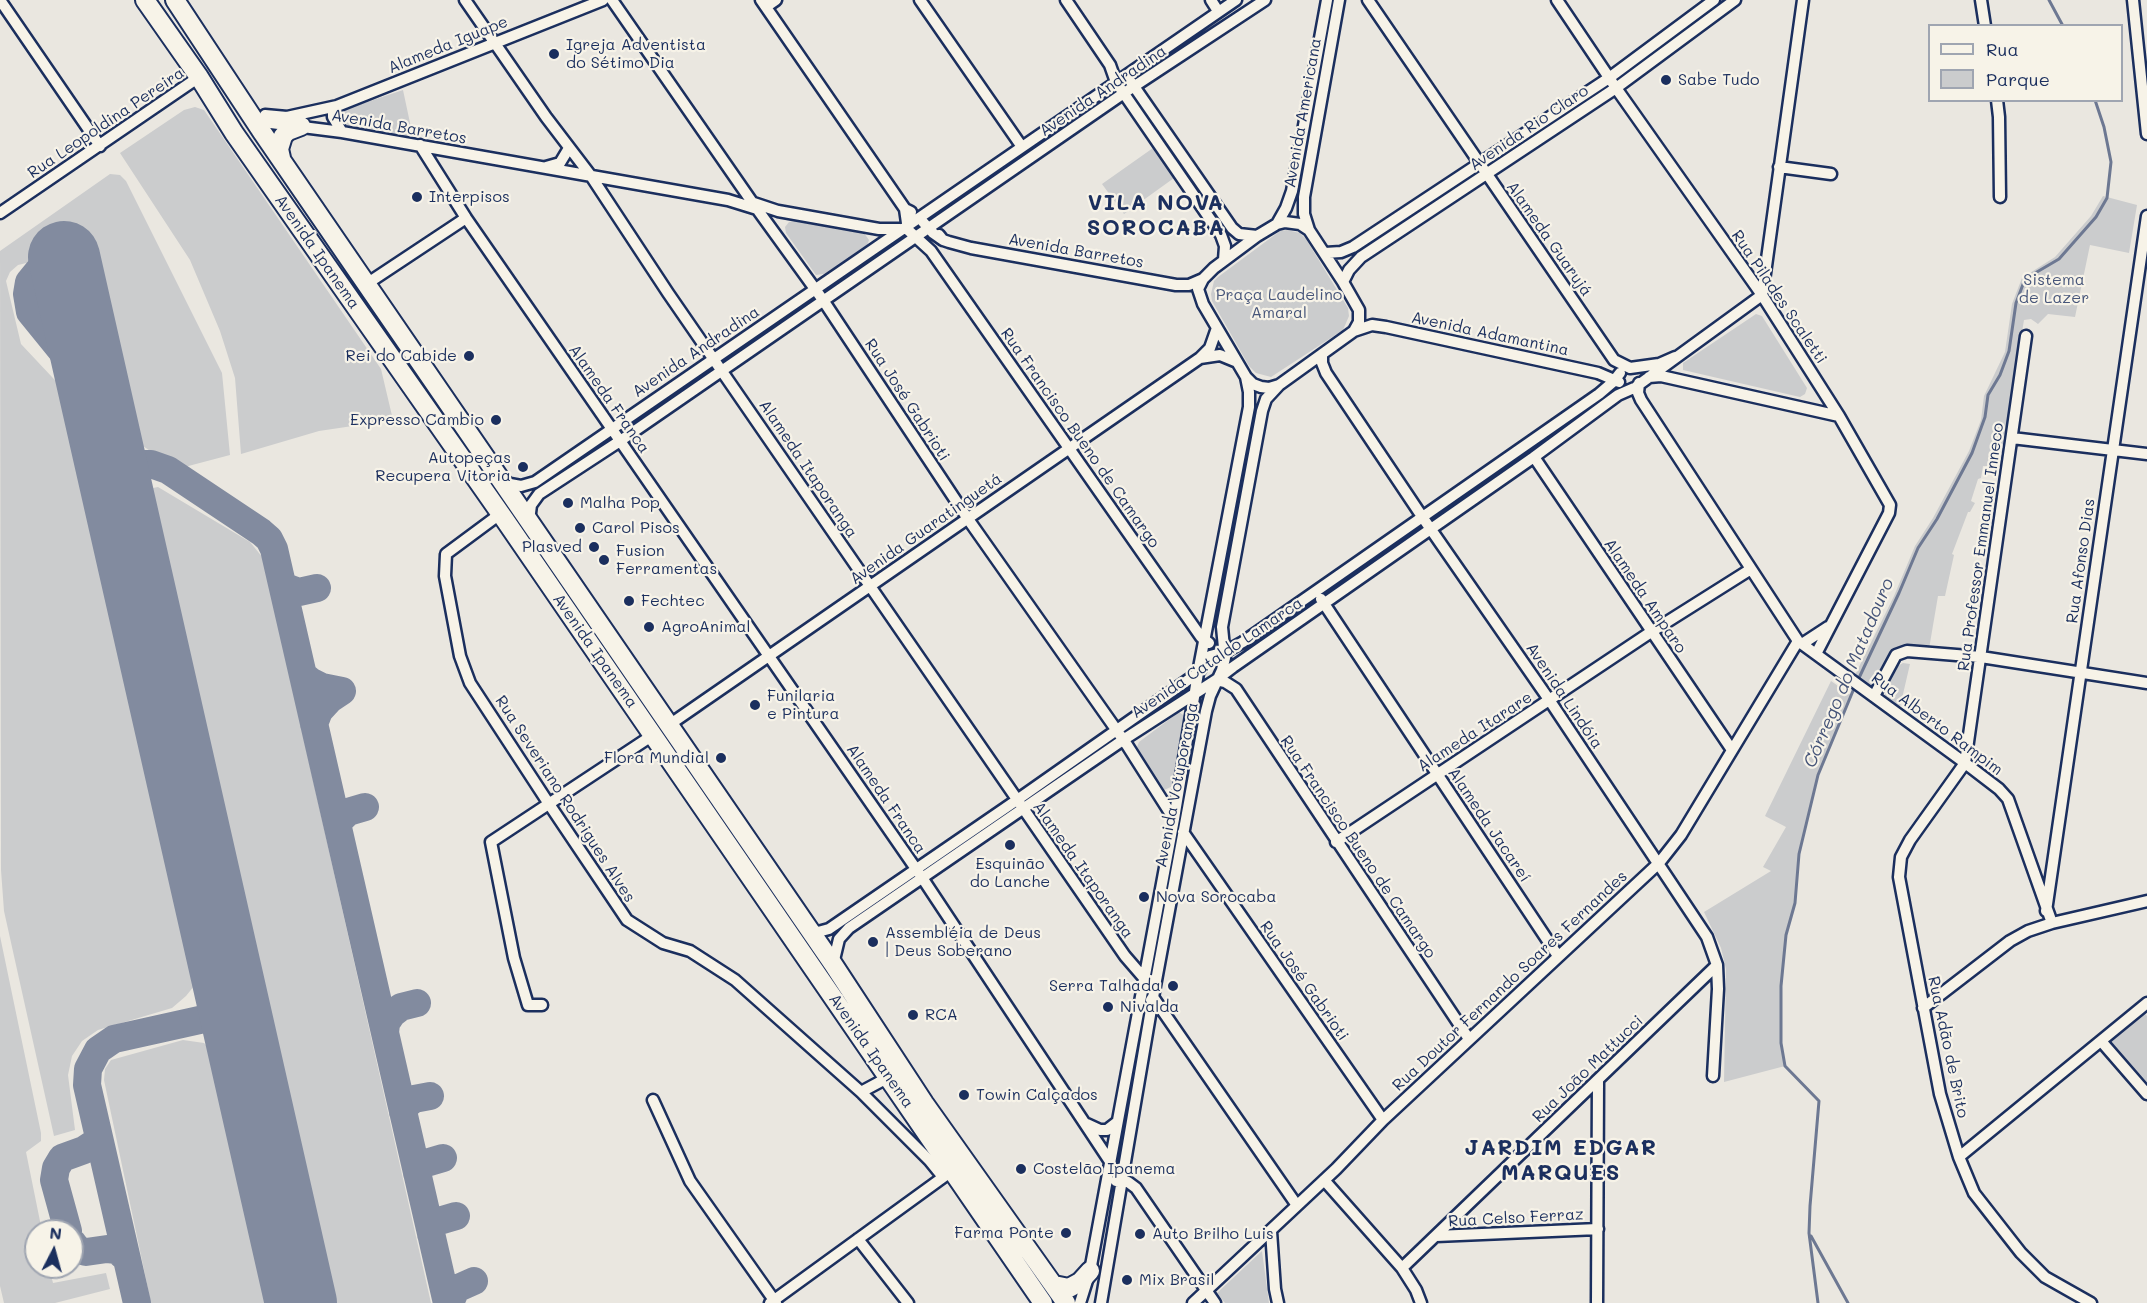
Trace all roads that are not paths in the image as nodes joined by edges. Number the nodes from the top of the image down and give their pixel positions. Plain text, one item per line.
1 (0, 0) edge
2 (145, 0) edge
3 (175, 0) edge
4 (465, 0) edge
5 (603, 0) edge
6 (612, 0) edge
7 (776, 0) edge
8 (920, 0) edge
9 (1066, 0) edge
10 (1210, 0) edge
11 (1236, 0) edge
12 (1265, 0) edge
13 (1327, 0) edge
14 (1368, 0) edge
15 (1557, 0) edge
16 (1735, 0) edge
17 (1803, 0) edge
18 (1981, 0) edge
19 (2133, 0) edge
20 (1709, 1) edge
21 (1341, 2) edge
22 (763, 4) edge
23 (1218, 11) junction
24 (1715, 14) junction
25 (1985, 24) edge
26 (495, 42) junction
27 (1110, 65) junction
28 (1126, 76) junction
29 (199, 78) junction
30 (1116, 82) junction
31 (1612, 83) junction
32 (1134, 87) junction
33 (1124, 93) junction
34 (1997, 102) edge
35 (337, 106) junction
36 (217, 107) junction
37 (2146, 108) edge
38 (253, 117) junction
39 (301, 126) junction
40 (342, 132) junction
41 (2147, 134) edge
42 (100, 146) junction
43 (420, 146) junction
44 (1022, 147) junction
45 (569, 148) junction
46 (442, 150) junction
47 (281, 158) junction
48 (1479, 164) junction
49 (433, 166) junction
50 (537, 167) junction
51 (1779, 167) junction
52 (1831, 174) dead end
53 (1486, 175) junction
54 (591, 176) junction
55 (618, 181) junction
56 (2000, 197) dead end
57 (606, 199) junction
58 (754, 205) junction
59 (905, 208) junction
60 (0, 213) edge
61 (788, 213) junction
62 (2147, 216) edge
63 (919, 217) junction
64 (466, 218) junction
65 (938, 221) junction
66 (1277, 224) junction
67 (905, 227) junction
68 (928, 227) junction
69 (774, 231) junction
70 (1309, 231) junction
71 (1257, 236) junction
72 (915, 237) junction
73 (943, 240) junction
74 (958, 245) junction
75 (1325, 253) junction
76 (1767, 256) junction
77 (1224, 260) junction
78 (939, 262) junction
79 (1743, 268) junction
80 (1203, 279) junction
81 (1344, 282) junction
82 (368, 283) junction
83 (816, 290) junction
84 (1762, 295) junction
85 (824, 300) junction
86 (1217, 328) junction
87 (1354, 331) junction
88 (2026, 336) dead end
89 (1322, 354) junction
90 (1675, 357) junction
91 (713, 358) junction
92 (1200, 358) junction
93 (1237, 362) junction
94 (722, 370) junction
95 (1621, 375) junction
96 (1246, 377) junction
97 (1639, 383) junction
98 (1279, 385) junction
99 (1825, 393) junction
100 (1812, 409) junction
101 (1839, 416) junction
102 (611, 428) junction
103 (2012, 438) junction
104 (620, 441) junction
105 (1068, 447) junction
106 (2112, 449) junction
107 (2147, 454) edge
108 (1534, 457) junction
109 (498, 476) junction
110 (500, 514) junction
111 (1423, 518) junction
112 (968, 519) junction
113 (529, 521) junction
114 (1430, 529) junction
115 (1751, 569) junction
116 (870, 587) junction
117 (1316, 591) junction
118 (1324, 603) junction
119 (1211, 612) junction
120 (1190, 620) junction
121 (1831, 625) junction
122 (1651, 632) junction
123 (1222, 634) junction
124 (1205, 641) junction
125 (1243, 642) junction
126 (1800, 643) junction
127 (1225, 652) junction
128 (1816, 654) junction
129 (769, 655) junction
130 (1981, 657) junction
131 (2080, 674) junction
132 (1205, 680) junction
133 (2147, 683) edge
134 (1237, 692) junction
135 (1870, 693) junction
136 (1195, 694) junction
137 (1208, 700) junction
138 (1550, 701) junction
139 (1175, 707) junction
140 (1191, 716) junction
141 (669, 725) junction
142 (653, 735) junction
143 (1120, 736) junction
144 (1732, 750) junction
145 (1965, 763) junction
146 (1437, 775) junction
147 (549, 804) junction
148 (1020, 805) junction
149 (1174, 819) junction
150 (1183, 832) junction
151 (1336, 842) junction
152 (1201, 858) junction
153 (1178, 860) junction
154 (1659, 863) junction
155 (915, 869) junction
156 (923, 879) junction
157 (2147, 901) edge
158 (2046, 911) junction
159 (2052, 923) junction
160 (808, 928) junction
161 (1150, 949) junction
162 (1125, 956) junction
163 (1558, 956) junction
164 (833, 964) junction
165 (1717, 965) junction
166 (1142, 987) junction
167 (1154, 992) junction
168 (542, 1005) dead end
169 (2146, 1006) edge
170 (1923, 1008) junction
171 (1170, 1021) junction
172 (1149, 1023) junction
173 (1469, 1039) junction
174 (2101, 1041) junction
175 (1713, 1076) dead end
176 (889, 1077) junction
177 (1598, 1081) junction
178 (861, 1092) junction
179 (2147, 1094) edge
180 (653, 1100) dead end
181 (1383, 1120) junction
182 (1116, 1123) junction
183 (1087, 1124) junction
184 (1959, 1157) junction
185 (1109, 1160) junction
186 (948, 1174) junction
187 (1121, 1180) junction
188 (1324, 1180) junction
189 (1105, 1184) junction
190 (1296, 1204) junction
191 (1598, 1229) junction
192 (1271, 1231) junction
193 (1436, 1236) junction
194 (858, 1239) junction
195 (1402, 1268) junction
196 (1090, 1271) junction
197 (1054, 1286) junction
198 (1206, 1291) junction
199 (773, 1302) edge
200 (908, 1303) edge
201 (1043, 1303) edge
202 (1066, 1303) edge
203 (1080, 1303) edge
204 (1101, 1303) edge
205 (1193, 1303) edge
206 (1215, 1303) edge
207 (1278, 1303) edge
208 (1421, 1303) edge
209 (1597, 1303) edge
210 (2091, 1303) edge

1 - 42 street
2 - 29 main road, Avenida Ipanema
3 - 38 main road, Avenida Ipanema
4 - 26 street, Alameda Itaporanga
5 - 26 street, Alameda Iguape
6 - 58 street, Rua José Gabrioti
7 - 22 street
8 - 44 street
9 - 27 street
10 - 23 street
11 - 23 street, Avenida Andradina
12 - 32 street, Avenida Andradina
13 - 66 street, Avenida Americana
14 - 48 street, Alameda Guarujá
15 - 31 street, Rua Pilades Scaletti
16 - 24 street, Avenida Rio Claro
17 - 51 street
18 - 25 street
19 - 37 street
20 - 24 street
20 - 31 street, Avenida Rio Claro
21 - 70 street, Avenida Americana
22 - 59 street
23 - 28 street, Avenida Andradina
24 - 31 street, Avenida Rio Claro
26 - 35 street, Alameda Iguape
26 - 45 street, Alameda Itaporanga
27 - 28 street
27 - 30 street
28 - 30 street, Avenida Andradina
28 - 32 street
29 - 36 main road, Avenida Ipanema
29 - 42 street, Rua Leopoldina Pereira
30 - 33 street
30 - 44 street, Avenida Andradina
31 - 48 street, Avenida Rio Claro
31 - 53 street, Avenida Rio Claro
31 - 79 street, Rua Pilades Scaletti
32 - 33 street, Avenida Andradina
32 - 71 street
33 - 65 street, Avenida Andradina
33 - 77 street
34 - 56 street
35 - 38 street, Alameda Iguape
35 - 40 street
36 - 38 main road
36 - 110 main road, Avenida Ipanema
37 - 41 street
38 - 39 street, Avenida Barretos
38 - 47 main road, Avenida Ipanema
39 - 40 street, Avenida Barretos
39 - 47 main road
40 - 43 street, Avenida Barretos
42 - 60 street, Rua Leopoldina Pereira
43 - 46 street, Avenida Barretos
43 - 49 street, Alameda Franca
44 - 63 street, Avenida Andradina
45 - 50 street
45 - 54 street, Alameda Itaporanga
46 - 49 street
46 - 50 street, Avenida Barretos
47 - 82 main road, Avenida Ipanema
48 - 53 street, Alameda Guarujá
48 - 75 street, Avenida Rio Claro
49 - 64 street, Alameda Franca
50 - 54 street, Avenida Barretos
51 - 52 street
51 - 76 street
53 - 81 street, Avenida Rio Claro
53 - 95 street, Alameda Guarujá
54 - 55 street, Avenida Barretos
54 - 57 street, Alameda Itaporanga
55 - 57 street
55 - 58 street, Avenida Barretos
57 - 91 street, Alameda Itaporanga
58 - 61 street, Avenida Barretos
58 - 69 street, Rua José Gabrioti
59 - 63 street
59 - 67 street
61 - 67 street, Avenida Barretos
61 - 69 street
62 - 106 street, Rua Afonso Dias
63 - 67 street, Avenida Andradina
63 - 68 street
64 - 82 street
64 - 102 street, Alameda Franca
65 - 68 street, Avenida Andradina
65 - 73 street
66 - 70 street
66 - 71 street
67 - 72 street
67 - 83 street, Avenida Andradina
68 - 72 street, Avenida Andradina
68 - 73 street, Avenida Barretos
69 - 83 street, Rua José Gabrioti
70 - 75 street
71 - 77 street
72 - 78 street, Rua Francisco Bueno de Camargo
72 - 85 street, Avenida Andradina
73 - 74 street, Avenida Barretos
74 - 78 street
74 - 80 street, Avenida Barretos
75 - 81 street
76 - 79 street
76 - 84 street
77 - 80 street
78 - 105 street, Rua Francisco Bueno de Camargo
79 - 84 street, Rua Pilades Scaletti
80 - 86 street
81 - 87 street
82 - 109 main road, Avenida Ipanema
83 - 85 street, Rua José Gabrioti
83 - 91 street, Avenida Andradina
84 - 90 street, Avenida Cataldo Lamarca
84 - 99 street, Rua Pilades Scaletti
85 - 94 street, Avenida Andradina
85 - 112 street, Rua José Gabrioti
86 - 92 street, Avenida Guaratinguetá
86 - 93 street
87 - 89 street
87 - 95 street, Avenida Adamantina
88 - 103 street, Rua Professor Emmanuel Inneco
89 - 98 street
89 - 111 street, Avenida Lindóia
90 - 95 street, Avenida Cataldo Lamarca
90 - 97 street, Avenida Cataldo Lamarca
91 - 94 street, Alameda Itaporanga
91 - 102 street, Avenida Andradina
92 - 93 street
92 - 105 street, Avenida Guaratinguetá
93 - 96 street
94 - 104 street, Avenida Andradina
94 - 116 street, Alameda Itaporanga
95 - 97 street
95 - 97 street
95 - 111 street, Avenida Cataldo Lamarca
96 - 98 street
96 - 119 street, Avenida Votuporanga
97 - 100 street
97 - 108 street, Avenida Cataldo Lamarca
97 - 115 street
98 - 123 street, Avenida Votuporanga
99 - 100 street
99 - 101 street, Rua Pilades Scaletti
100 - 101 street
101 - 121 street, Rua Pilades Scaletti
102 - 104 street, Alameda Franca
102 - 109 street, Avenida Andradina
103 - 106 street
103 - 130 street, Rua Professor Emmanuel Inneco
104 - 113 street, Avenida Andradina
104 - 129 street, Alameda Franca
105 - 112 street, Avenida Guaratinguetá
105 - 120 street, Rua Francisco Bueno de Camargo
106 - 107 street
106 - 131 street, Rua Afonso Dias
108 - 114 street, Avenida Cataldo Lamarca
108 - 122 street, Alameda Amparo
109 - 113 main road, Avenida Ipanema
110 - 142 main road, Avenida Ipanema
110 - 147 street, Rua Severiano Rodrigues Alves
111 - 114 street, Avenida Lindóia
111 - 117 street, Avenida Cataldo Lamarca
112 - 116 street, Avenida Guaratinguetá
112 - 143 street, Rua José Gabrioti
113 - 141 main road, Avenida Ipanema
114 - 118 street, Avenida Cataldo Lamarca
114 - 138 street, Avenida Lindóia
115 - 122 street, Alameda Itarare
115 - 126 street
116 - 129 street, Avenida Guaratinguetá
116 - 148 street, Alameda Itaporanga
117 - 118 street, Alameda Jacareí
117 - 125 street, Avenida Cataldo Lamarca
118 - 132 street, Avenida Cataldo Lamarca
118 - 146 street, Alameda Jacareí
119 - 120 street
119 - 124 street, Avenida Votuporanga
120 - 124 street, Rua Francisco Bueno de Camargo
121 - 126 street, Rua Pilades Scaletti
121 - 128 street, Rua Pilades Scaletti
122 - 138 street, Alameda Itarare
122 - 144 street, Alameda Amparo
123 - 125 street, Avenida Cataldo Lamarca
123 - 127 street, Avenida Votuporanga
124 - 127 street, Rua Francisco Bueno de Camargo
124 - 132 street, Avenida Votuporanga
125 - 127 street, Avenida Cataldo Lamarca
126 - 128 street, Rua Alberto Rampim
126 - 144 street, Rua Doutor Fernando Soares Fernandes
127 - 132 street, Avenida Votuporanga
127 - 132 street, Avenida Cataldo Lamarca
128 - 135 street, Rua Alberto Rampim
129 - 141 street, Avenida Guaratinguetá
129 - 155 street, Alameda Franca
130 - 131 street
130 - 135 street
130 - 145 street, Rua Professor Emmanuel Inneco
131 - 133 street
131 - 158 street, Rua Afonso Dias
132 - 134 street, Rua Francisco Bueno de Camargo
132 - 136 street, Avenida Cataldo Lamarca
132 - 137 street, Avenida Votuporanga
132 - 143 street, Avenida Cataldo Lamarca
134 - 137 street
134 - 151 street, Rua Francisco Bueno de Camargo
135 - 145 street, Rua Alberto Rampim
136 - 139 street, Avenida Cataldo Lamarca
136 - 140 street, Avenida Votuporanga
137 - 150 street, Avenida Votuporanga
138 - 146 street, Alameda Itarare
138 - 154 street, Avenida Lindóia
139 - 140 street
139 - 143 street, Avenida Cataldo Lamarca
140 - 149 street, Avenida Votuporanga
141 - 160 main road, Avenida Ipanema
142 - 147 street
142 - 176 main road, Avenida Ipanema
143 - 148 street, Avenida Cataldo Lamarca
143 - 149 street, Rua José Gabrioti
144 - 154 street, Rua Doutor Fernando Soares Fernandes
145 - 158 street, Rua Alberto Rampim
145 - 170 street, Rua Adão de Brito
146 - 151 street, Alameda Itarare
146 - 163 street, Alameda Jacareí
147 - 168 street
147 - 178 street, Rua Severiano Rodrigues Alves
148 - 155 street, Avenida Cataldo Lamarca
148 - 156 street, Avenida Cataldo Lamarca
148 - 162 street, Alameda Itaporanga
149 - 161 street, Avenida Votuporanga
150 - 152 street, Rua José Gabrioti
150 - 153 street, Avenida Votuporanga
151 - 173 street, Rua Francisco Bueno de Camargo
152 - 153 street
152 - 181 street, Rua José Gabrioti
153 - 167 street, Avenida Votuporanga
154 - 163 street, Rua Doutor Fernando Soares Fernandes
154 - 165 street, Avenida Lindóia
155 - 156 street, Alameda Franca
155 - 160 street, Avenida Cataldo Lamarca
156 - 164 street, Avenida Cataldo Lamarca
156 - 183 street, Alameda Franca
157 - 159 street
158 - 159 street, Rua Alberto Rampim
159 - 170 street
160 - 164 main road, Avenida Ipanema
161 - 162 street, Alameda Itaporanga
161 - 166 street, Avenida Votuporanga
162 - 166 street, Alameda Itaporanga
163 - 173 street, Rua Doutor Fernando Soares Fernandes
164 - 197 main road, Avenida Ipanema
165 - 175 street, Avenida Lindóia
165 - 177 street, Rua João Mattucci
166 - 167 street
166 - 167 street
166 - 182 street, Avenida Votuporanga
167 - 171 street
167 - 172 street, Avenida Votuporanga
169 - 174 street
170 - 184 street, Rua Adão de Brito
171 - 172 street
171 - 190 street
172 - 187 street, Avenida Votuporanga
173 - 181 street, Rua Doutor Fernando Soares Fernandes
174 - 179 street
174 - 184 street
176 - 178 street
176 - 186 main road, Avenida Ipanema
177 - 191 street
177 - 193 street, Rua João Mattucci
178 - 186 street, Rua Severiano Rodrigues Alves
180 - 199 street
181 - 188 street, Rua Doutor Fernando Soares Fernandes
182 - 183 street
182 - 185 street, Avenida Votuporanga
183 - 185 street, Alameda Franca
184 - 210 street, Rua Adão de Brito
185 - 189 street, Avenida Votuporanga
186 - 194 street
186 - 201 main road, Avenida Ipanema
187 - 189 street
187 - 198 street
187 - 204 street, Avenida Votuporanga
188 - 190 street, Rua Doutor Fernando Soares Fernandes
188 - 195 street
189 - 196 street, Avenida Votuporanga
190 - 192 street, Rua Doutor Fernando Soares Fernandes
191 - 193 street, Rua Celso Ferraz
191 - 209 street
192 - 198 street, Rua Doutor Fernando Soares Fernandes
192 - 207 street
193 - 195 street, Rua João Mattucci
194 - 199 street
194 - 200 street
195 - 208 street
196 - 197 main road
196 - 203 street, Avenida Votuporanga
197 - 202 main road, Avenida Ipanema
198 - 205 street, Rua Doutor Fernando Soares Fernandes
198 - 206 street

